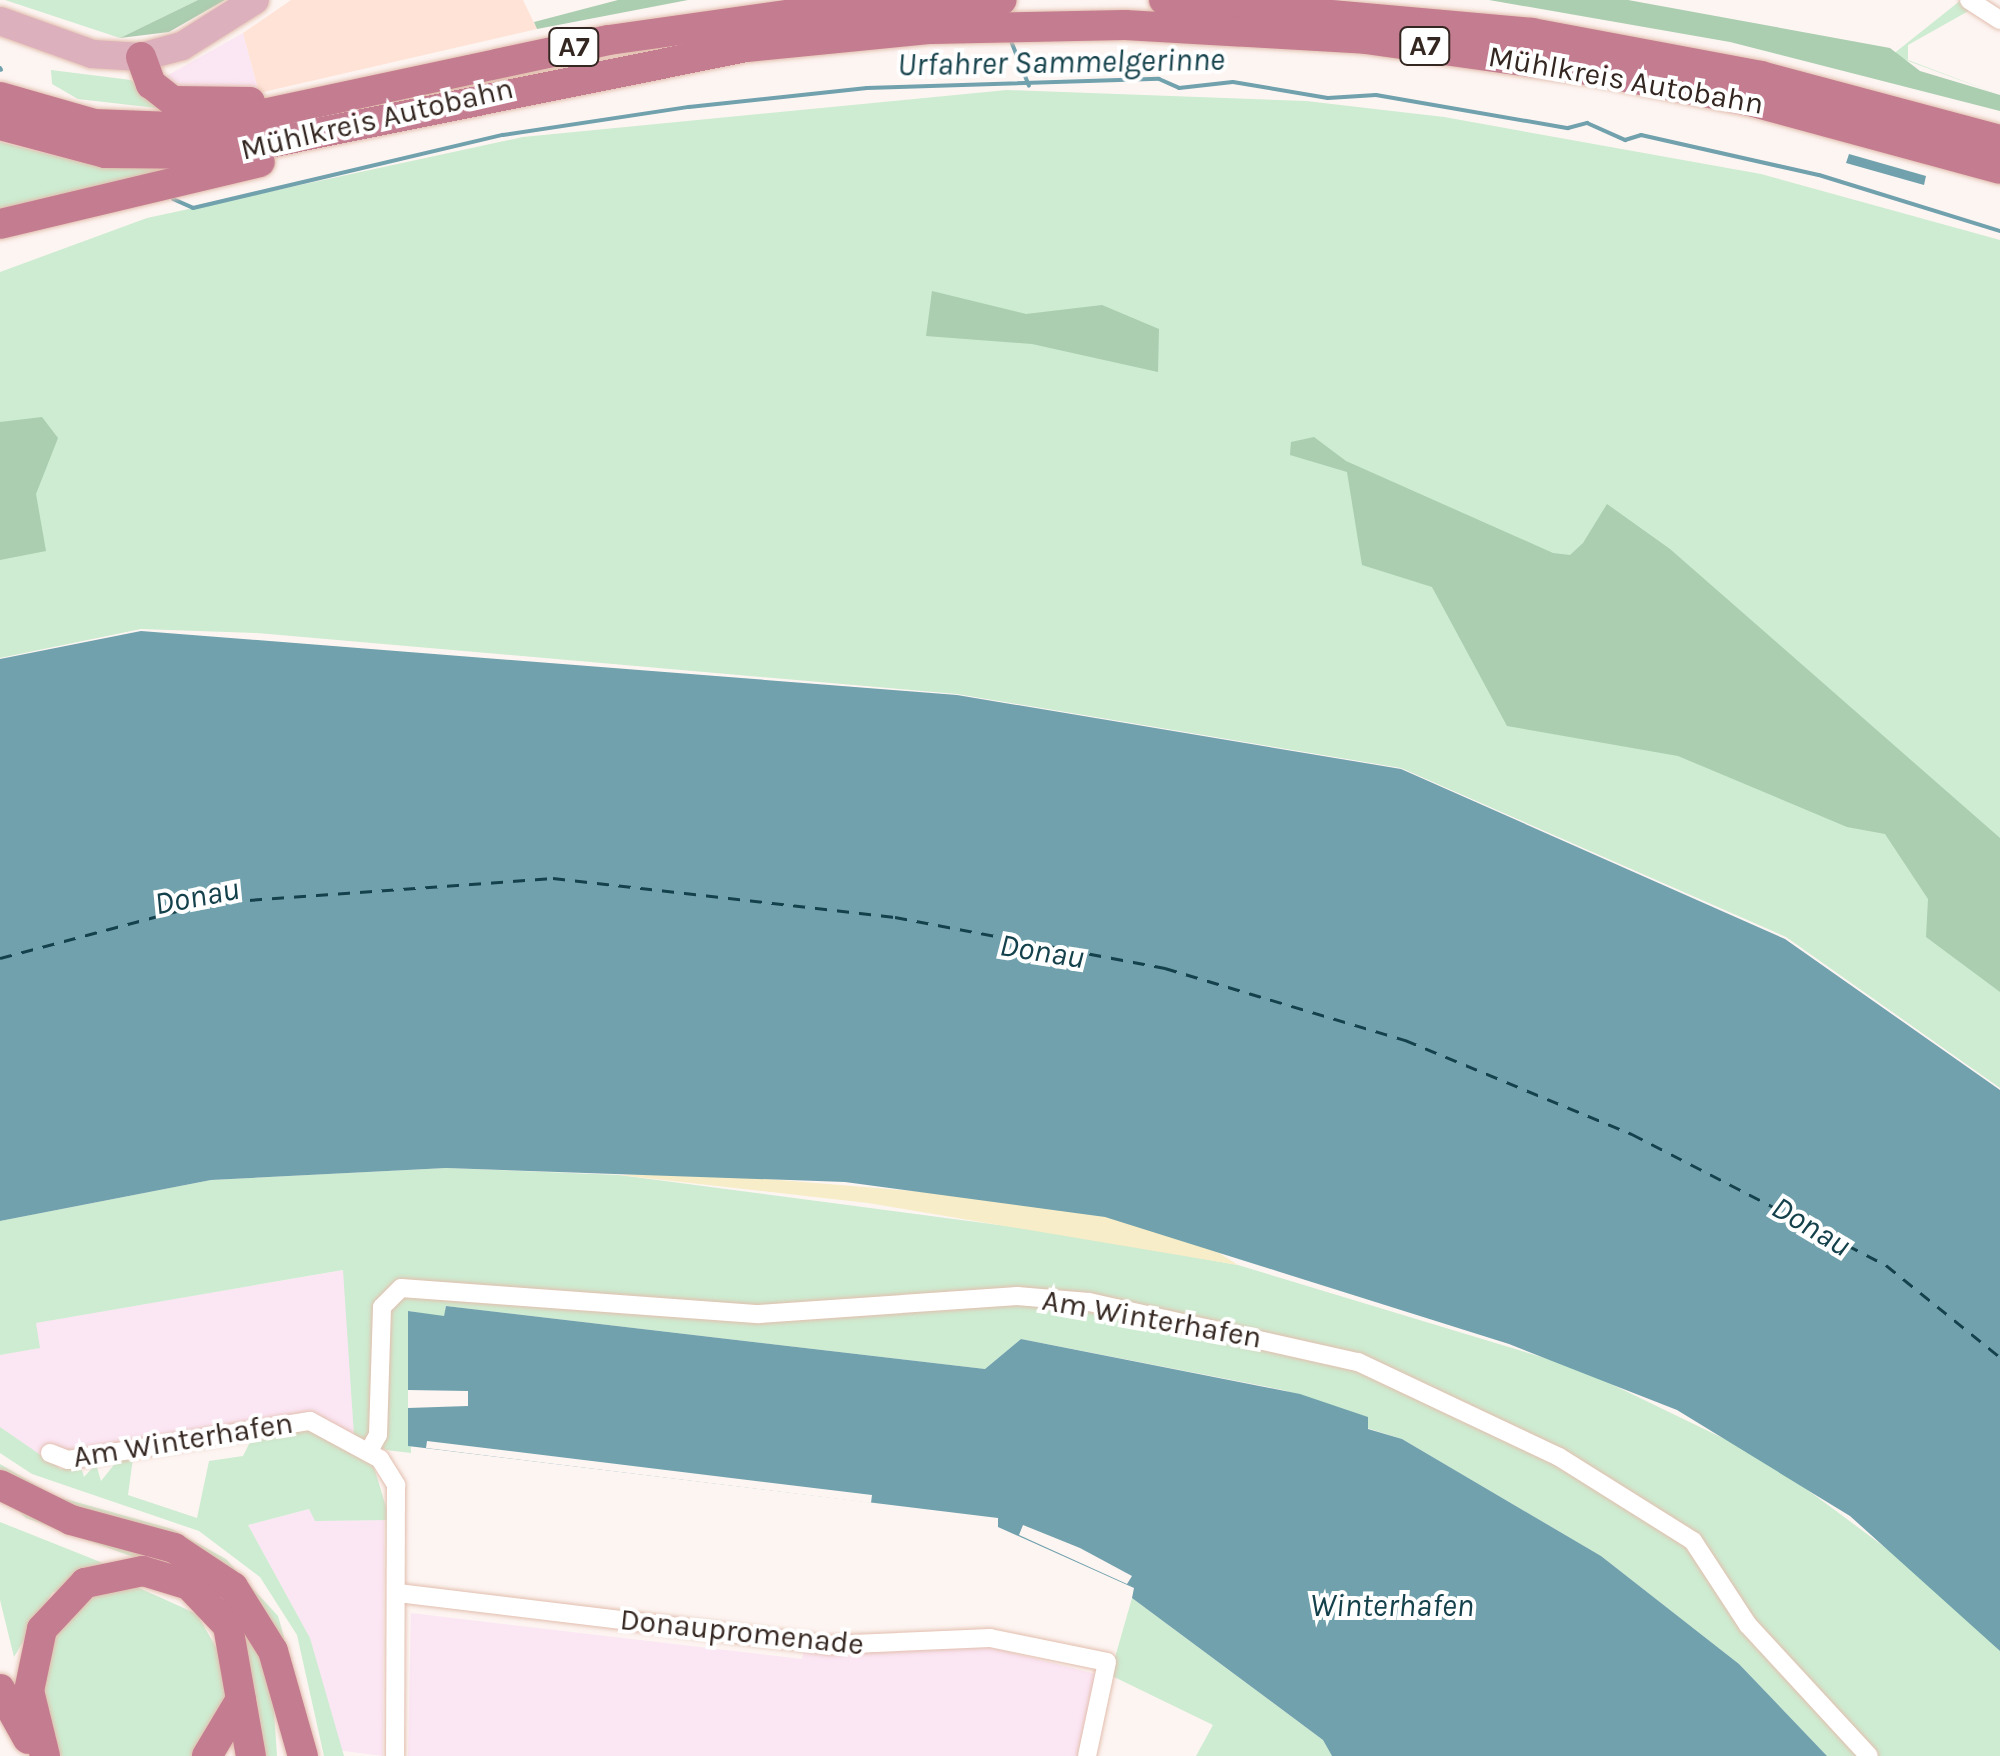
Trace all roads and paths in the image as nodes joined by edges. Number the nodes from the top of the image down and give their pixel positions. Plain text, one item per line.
1 (255, 0) edge
2 (763, 0) edge
3 (1002, 0) edge
4 (1164, 0) edge
5 (1969, 0) edge
6 (977, 14) edge
7 (2000, 20) edge
8 (0, 22) edge
9 (141, 57) junction
10 (0, 96) edge
11 (0, 125) edge
12 (331, 131) junction
13 (2000, 140) edge
14 (2000, 169) edge
15 (65, 212) junction
16 (0, 224) edge
17 (0, 236) edge
18 (369, 1452) junction
19 (50, 1454) dead end
20 (0, 1485) edge
21 (398, 1593) junction
22 (0, 1664) edge
23 (0, 1690) edge
24 (242, 1696) junction
25 (286, 1698) junction
26 (22, 1728) junction
27 (41, 1756) edge
28 (206, 1756) edge
29 (251, 1756) edge
30 (283, 1756) edge
31 (303, 1756) edge
32 (395, 1756) edge
33 (1087, 1756) edge
34 (1869, 1756) edge

1 - 9 main road
2 - 9 highway
3 - 6 highway, Mühlkreis Autobahn / A7
4 - 13 highway, Mühlkreis Autobahn / A7
5 - 7 street
6 - 10 highway, Mühlkreis Autobahn / A7
6 - 12 highway, Mühlkreis Autobahn / A7
6 - 14 highway, Mühlkreis Autobahn / A7
8 - 9 main road
11 - 12 highway, Mühlkreis Autobahn / A7
12 - 15 highway
15 - 16 highway
15 - 17 highway
18 - 19 street, Am Winterhafen
18 - 21 street, Am Winterhafen
18 - 34 street, Am Winterhafen
20 - 25 highway
21 - 32 street, Am Winterhafen
21 - 33 street, Donaupromenade
22 - 26 highway
23 - 26 highway
24 - 27 highway
24 - 28 highway
24 - 29 highway
25 - 30 highway
25 - 31 highway
26 - 27 highway

